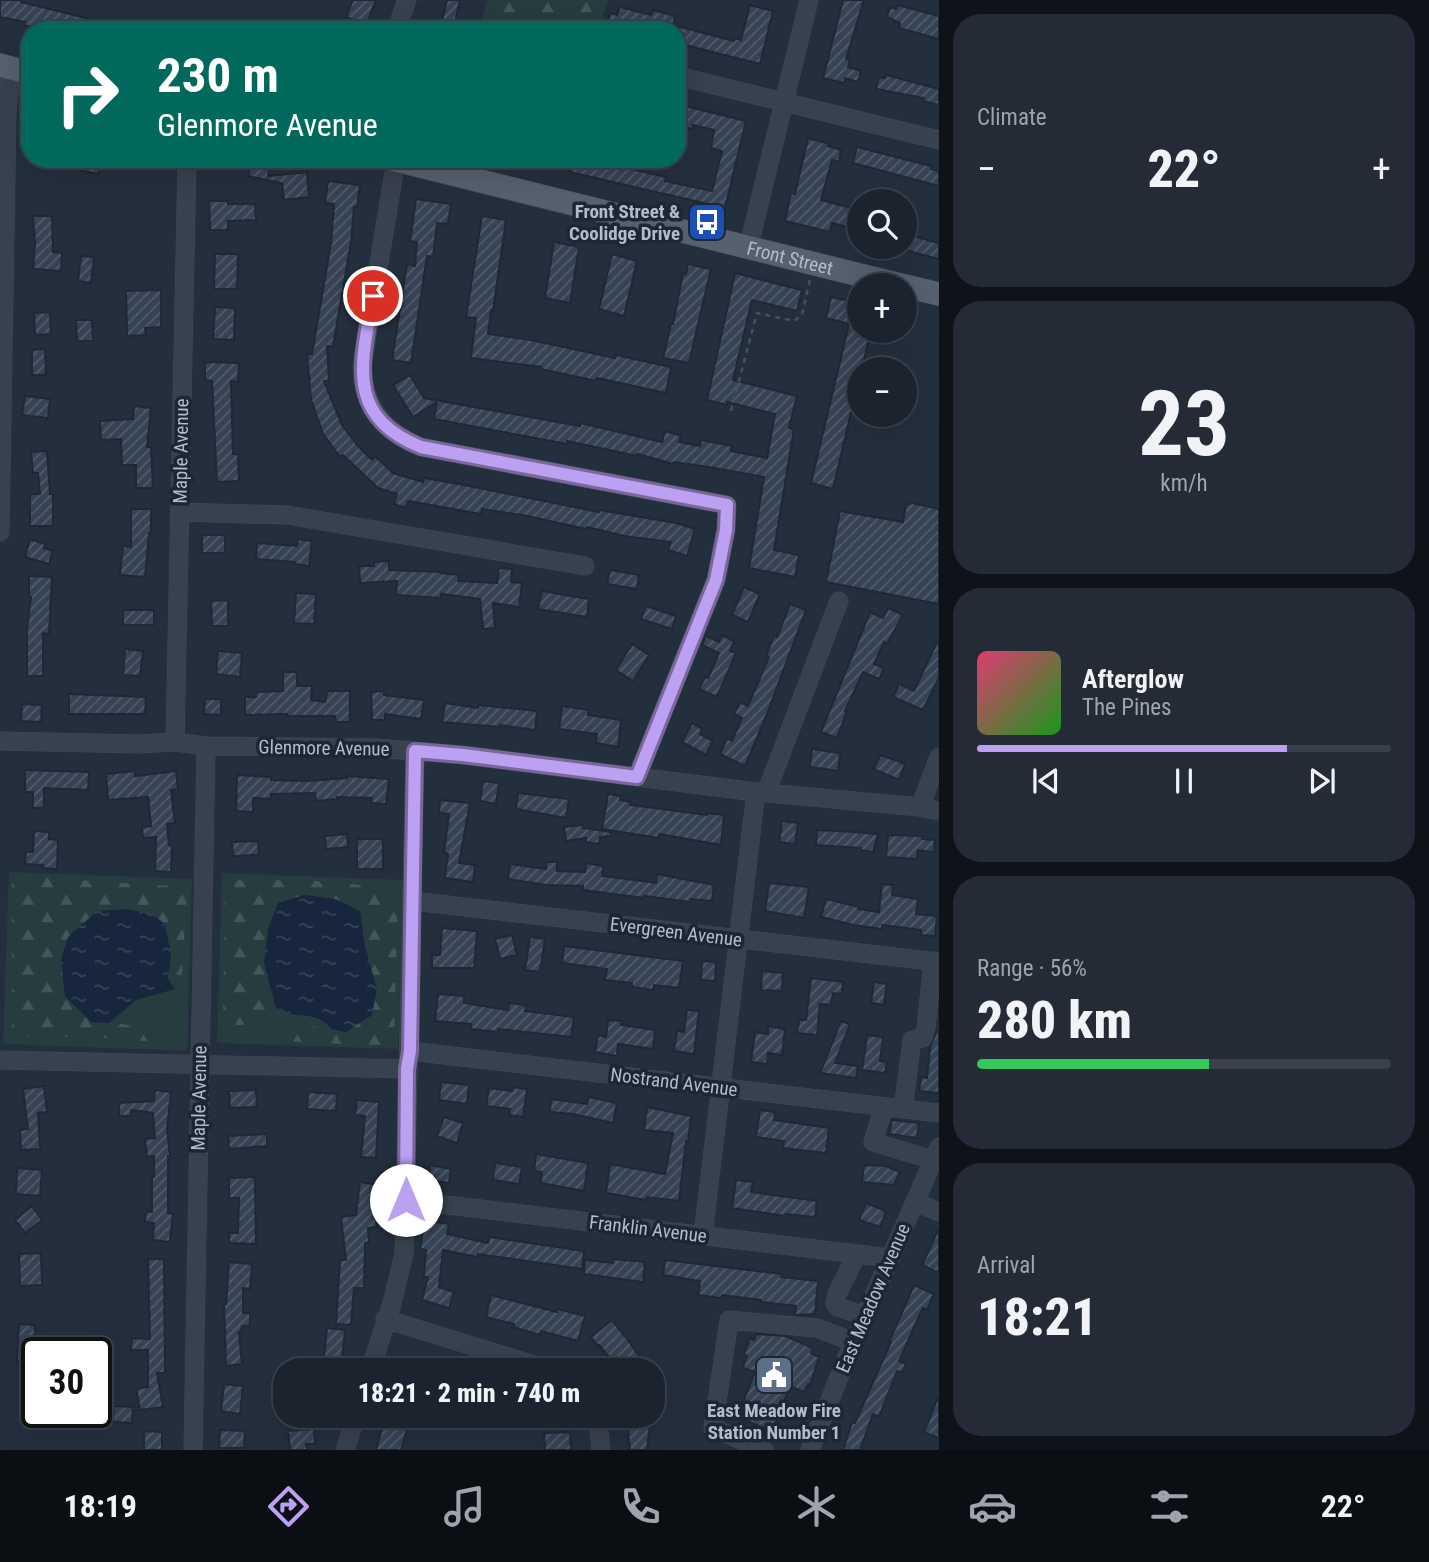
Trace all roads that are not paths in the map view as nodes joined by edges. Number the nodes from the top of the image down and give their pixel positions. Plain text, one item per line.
1 (407, 0) edge
2 (809, 0) edge
3 (399, 21) edge
4 (14, 69) edge
5 (686, 78) edge
6 (784, 102) junction
7 (939, 140) edge
8 (187, 168) edge
9 (393, 168) edge
10 (426, 168) edge
11 (748, 249) junction
12 (849, 273) edge
13 (917, 289) edge
14 (939, 294) edge
15 (180, 512) junction
16 (0, 532) edge
17 (585, 566) dead end
18 (839, 601) dead end
19 (0, 741) edge
20 (175, 742) junction
21 (206, 746) junction
22 (415, 751) junction
23 (939, 757) edge
24 (637, 777) junction
25 (761, 792) junction
26 (920, 807) junction
27 (939, 811) edge
28 (412, 901) junction
29 (737, 938) junction
30 (936, 961) edge
31 (933, 1028) edge
32 (410, 1051) junction
33 (0, 1060) edge
34 (200, 1063) junction
35 (407, 1069) junction
36 (721, 1087) junction
37 (884, 1107) junction
38 (903, 1109) junction
39 (939, 1114) edge
40 (936, 1153) edge
41 (406, 1200) junction
42 (915, 1202) junction
43 (939, 1212) edge
44 (703, 1235) junction
45 (857, 1254) junction
46 (890, 1258) junction
47 (864, 1316) junction
48 (385, 1319) junction
49 (853, 1342) junction
50 (374, 1358) edge
51 (511, 1358) edge
52 (352, 1428) edge
53 (599, 1428) edge
54 (193, 1450) edge
55 (345, 1450) edge
56 (601, 1450) edge
57 (764, 1450) edge
58 (810, 1450) edge

1 - 3 street
2 - 6 street
4 - 16 street
5 - 6 street
6 - 7 street
6 - 11 street
8 - 15 street, Maple Avenue
9 - 24 street
10 - 11 main road, Front Street
11 - 12 main road, Front Street
13 - 14 main road, Front Street
15 - 17 street
15 - 20 street, Maple Avenue
18 - 25 street
19 - 20 street, Glenmore Avenue
20 - 21 street, Glenmore Avenue
21 - 22 street, Glenmore Avenue
21 - 34 street, Maple Avenue
22 - 24 street, Glenmore Avenue
22 - 28 street
23 - 26 street
24 - 25 street, Glenmore Avenue
25 - 26 street, Glenmore Avenue
25 - 29 street
26 - 27 street, Glenmore Avenue
28 - 29 street, Evergreen Avenue
28 - 32 street
29 - 30 street, Evergreen Avenue
29 - 36 street
30 - 31 street
31 - 38 street
32 - 35 street
32 - 36 street, Nostrand Avenue
33 - 34 street
34 - 35 street
34 - 54 street, Maple Avenue
35 - 41 street
36 - 37 street, Nostrand Avenue
36 - 44 street
37 - 38 street, Nostrand Avenue
37 - 40 street
38 - 39 street, Nostrand Avenue
40 - 42 street, East Meadow Avenue
41 - 44 street, Franklin Avenue
41 - 48 street
42 - 43 street
42 - 46 street, East Meadow Avenue
44 - 45 street, Franklin Avenue
45 - 46 street, Franklin Avenue
45 - 47 street
46 - 47 street, East Meadow Avenue
47 - 49 street, East Meadow Avenue
48 - 50 street
48 - 51 street
49 - 57 street
49 - 58 street, East Meadow Avenue
52 - 55 street
53 - 56 street

